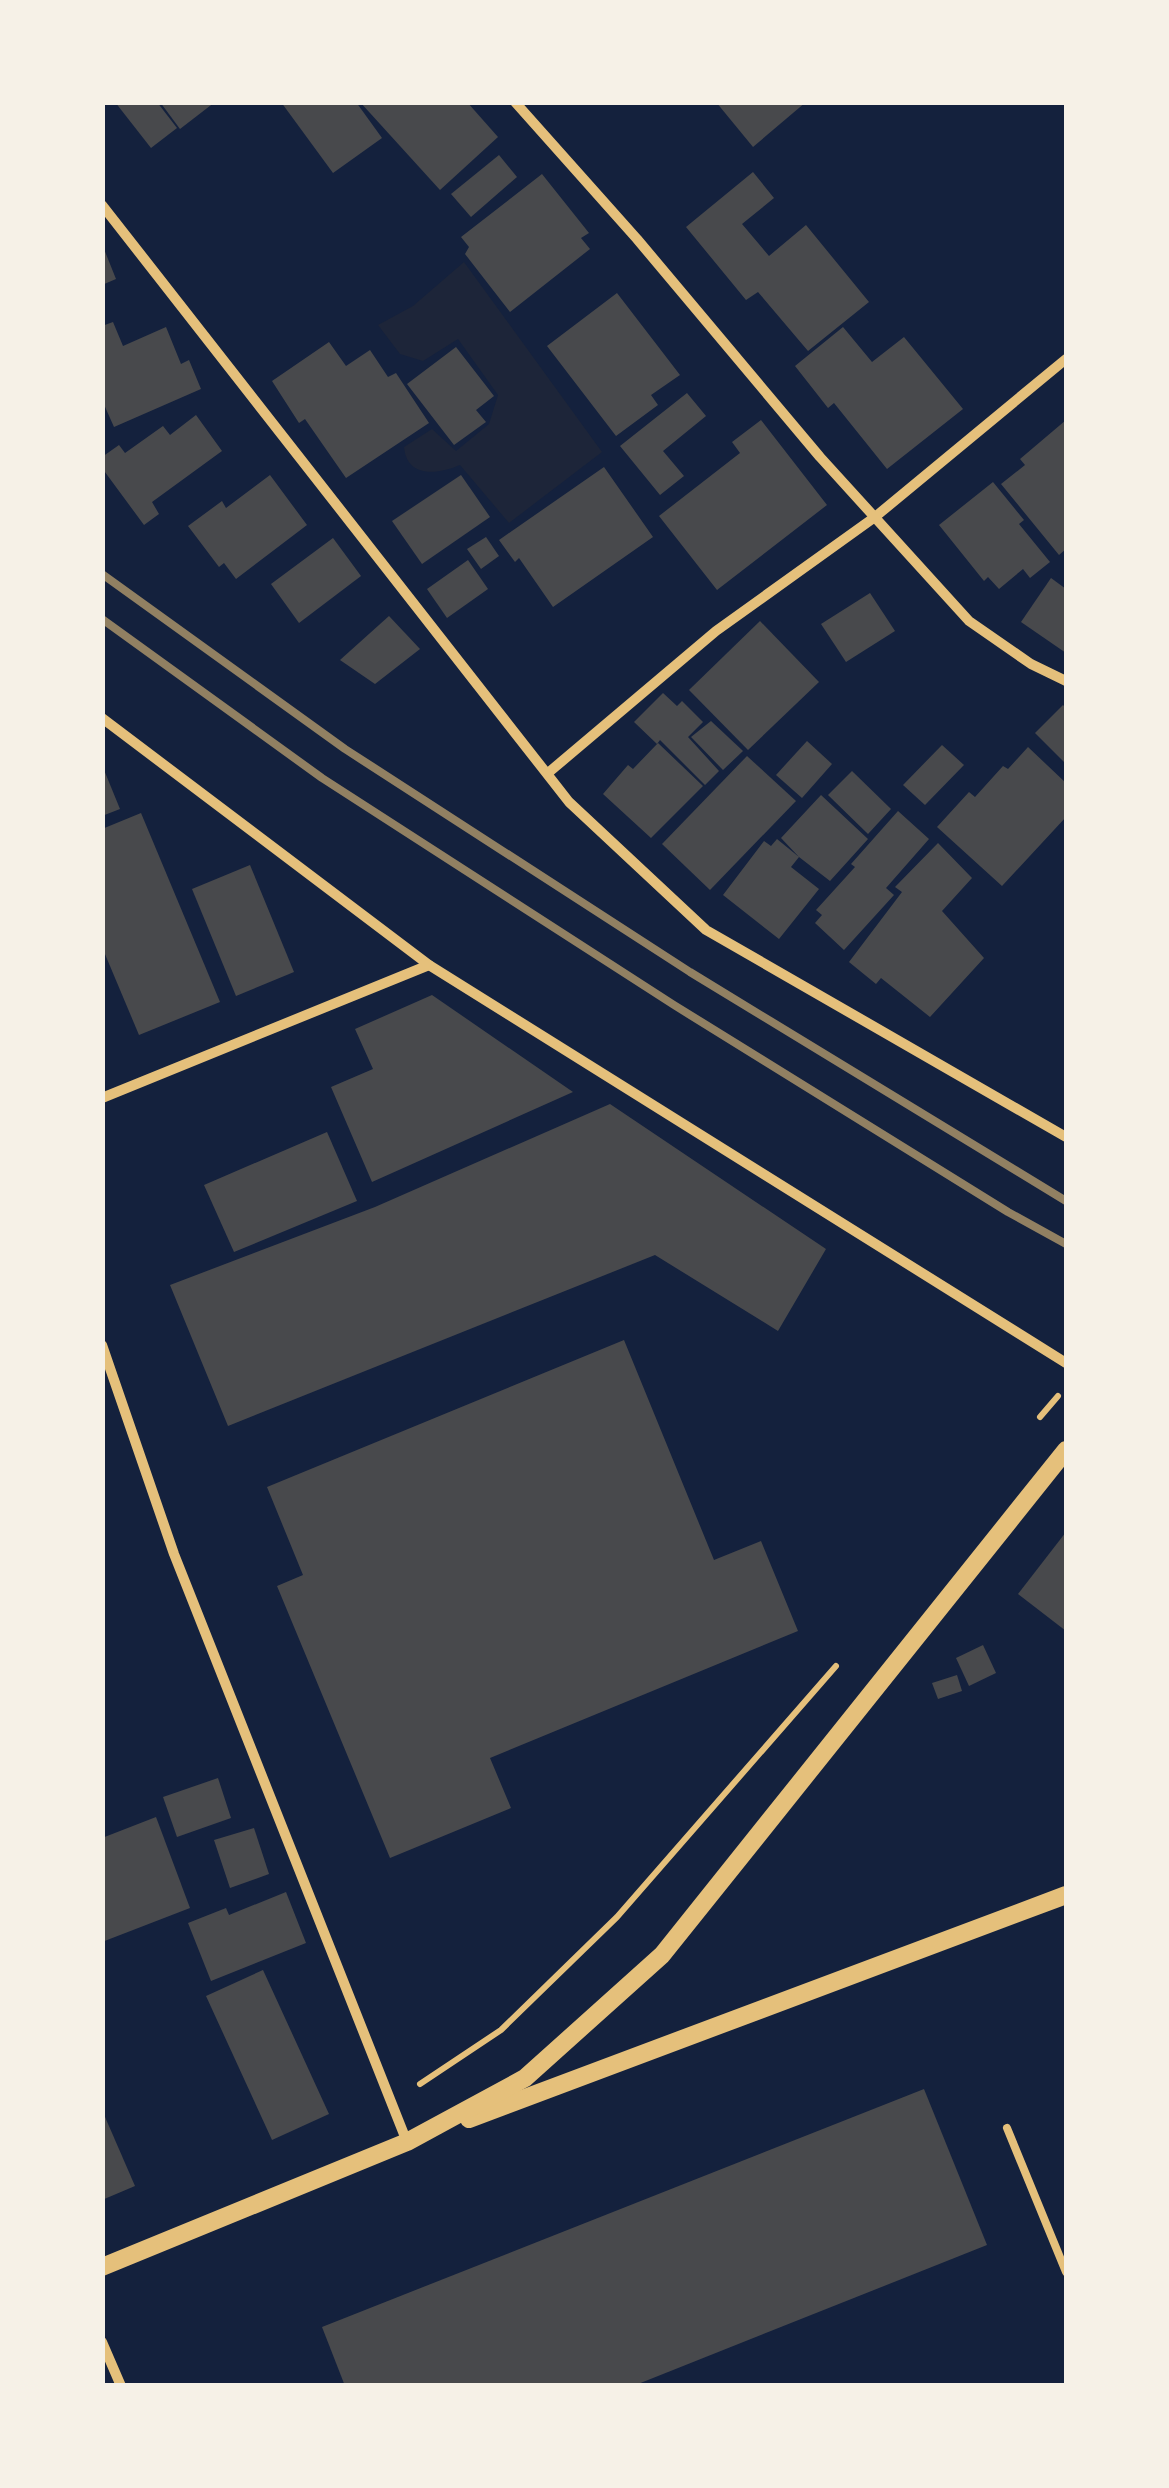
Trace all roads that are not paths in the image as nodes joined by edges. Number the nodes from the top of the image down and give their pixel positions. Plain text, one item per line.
1 (515, 102) edge
2 (102, 204) edge
3 (1066, 359) edge
4 (875, 517) junction
5 (1066, 681) edge
6 (102, 718) edge
7 (548, 773) junction
8 (429, 965) junction
9 (102, 1098) edge
10 (1066, 1137) edge
11 (102, 1345) edge
12 (1066, 1363) edge
13 (1066, 1450) edge
14 (1066, 1895) edge
15 (1008, 2128) dead end
16 (412, 2140) junction
17 (102, 2267) edge
18 (1066, 2272) edge
19 (102, 2342) edge
20 (121, 2386) edge

1 - 4 street
2 - 7 street
3 - 4 street
4 - 5 street
4 - 7 street
6 - 8 street
7 - 10 street
8 - 9 street
8 - 12 street
11 - 16 street
13 - 16 street
14 - 16 street
15 - 18 lane
16 - 17 street
19 - 20 street

